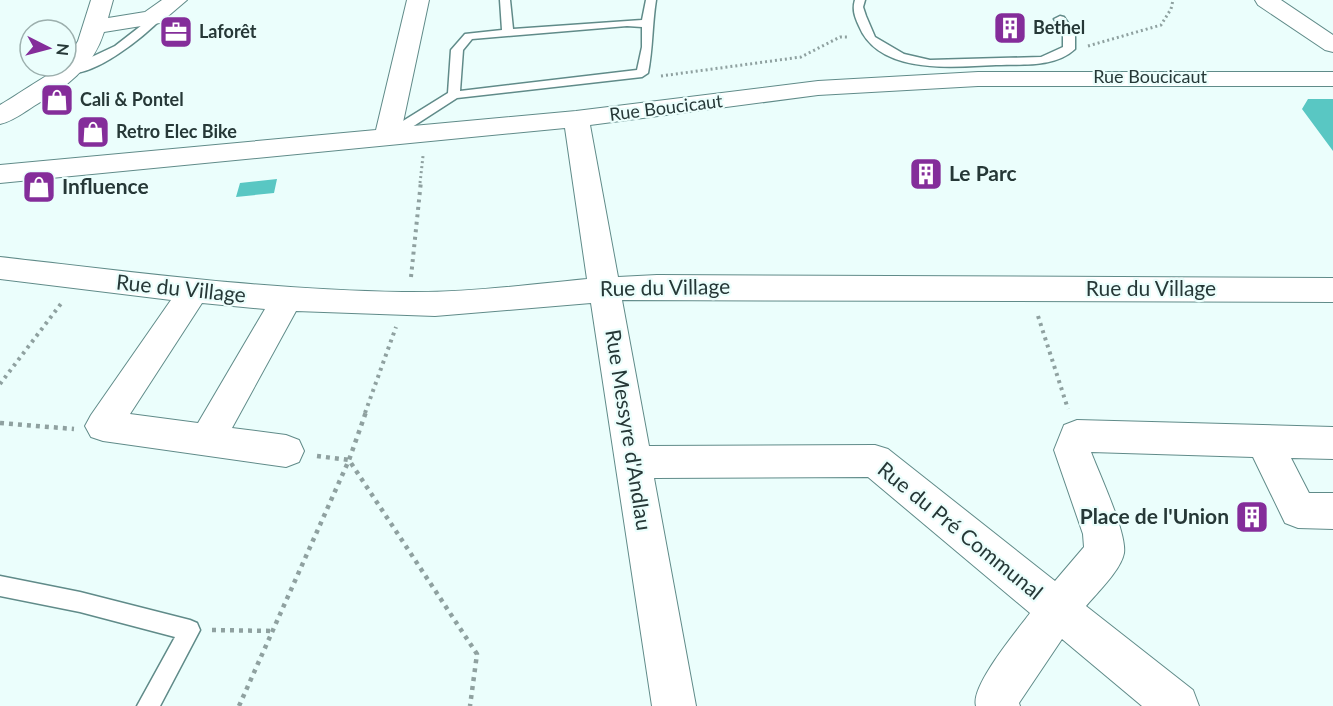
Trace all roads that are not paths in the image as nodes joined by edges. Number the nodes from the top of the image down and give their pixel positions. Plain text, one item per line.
1 (102, 0) edge
2 (418, 0) edge
3 (505, 0) edge
4 (651, 0) edge
5 (860, 0) edge
6 (1266, 0) edge
7 (168, 7) edge
8 (1060, 19) dead end
9 (647, 24) junction
10 (94, 27) junction
11 (508, 33) junction
12 (1328, 37) edge
13 (78, 61) edge
14 (78, 67) edge
15 (58, 78) edge
16 (1333, 79) edge
17 (454, 95) junction
18 (0, 116) edge
19 (576, 119) junction
20 (387, 137) junction
21 (7, 173) edge
22 (0, 198) edge
23 (0, 268) edge
24 (604, 288) junction
25 (1333, 290) edge
26 (194, 291) junction
27 (286, 300) junction
28 (207, 440) junction
29 (1264, 442) junction
30 (1333, 443) edge
31 (286, 451) road end
32 (633, 462) junction
33 (1333, 511) edge
34 (0, 586) edge
35 (1058, 609) junction
36 (148, 706) edge
37 (674, 706) edge
38 (998, 706) edge
39 (1177, 706) edge

1 - 10 street
2 - 20 street
3 - 11 lane
4 - 9 lane
5 - 8 lane
6 - 12 street
7 - 10 street
7 - 14 lane
9 - 11 lane
9 - 17 lane
10 - 13 street
11 - 17 lane
15 - 18 street
16 - 19 street, Rue Boucicaut
17 - 20 lane
19 - 20 street, Rue Boucicaut
19 - 24 street, Rue Messyre d'Andlau
20 - 21 street, Rue Boucicaut
21 - 22 street
23 - 26 street, Rue du Village
24 - 25 street, Rue du Village
24 - 27 street, Rue du Village
24 - 32 street, Rue Messyre d'Andlau
26 - 27 street, Rue du Village
26 - 28 street
27 - 28 street
28 - 31 street
29 - 30 street
29 - 33 street
29 - 35 street
32 - 35 street, Rue du Pré Communal
32 - 37 street, Rue Messyre d'Andlau
34 - 36 lane
35 - 38 street
35 - 39 street, Rue du Pré Communal

